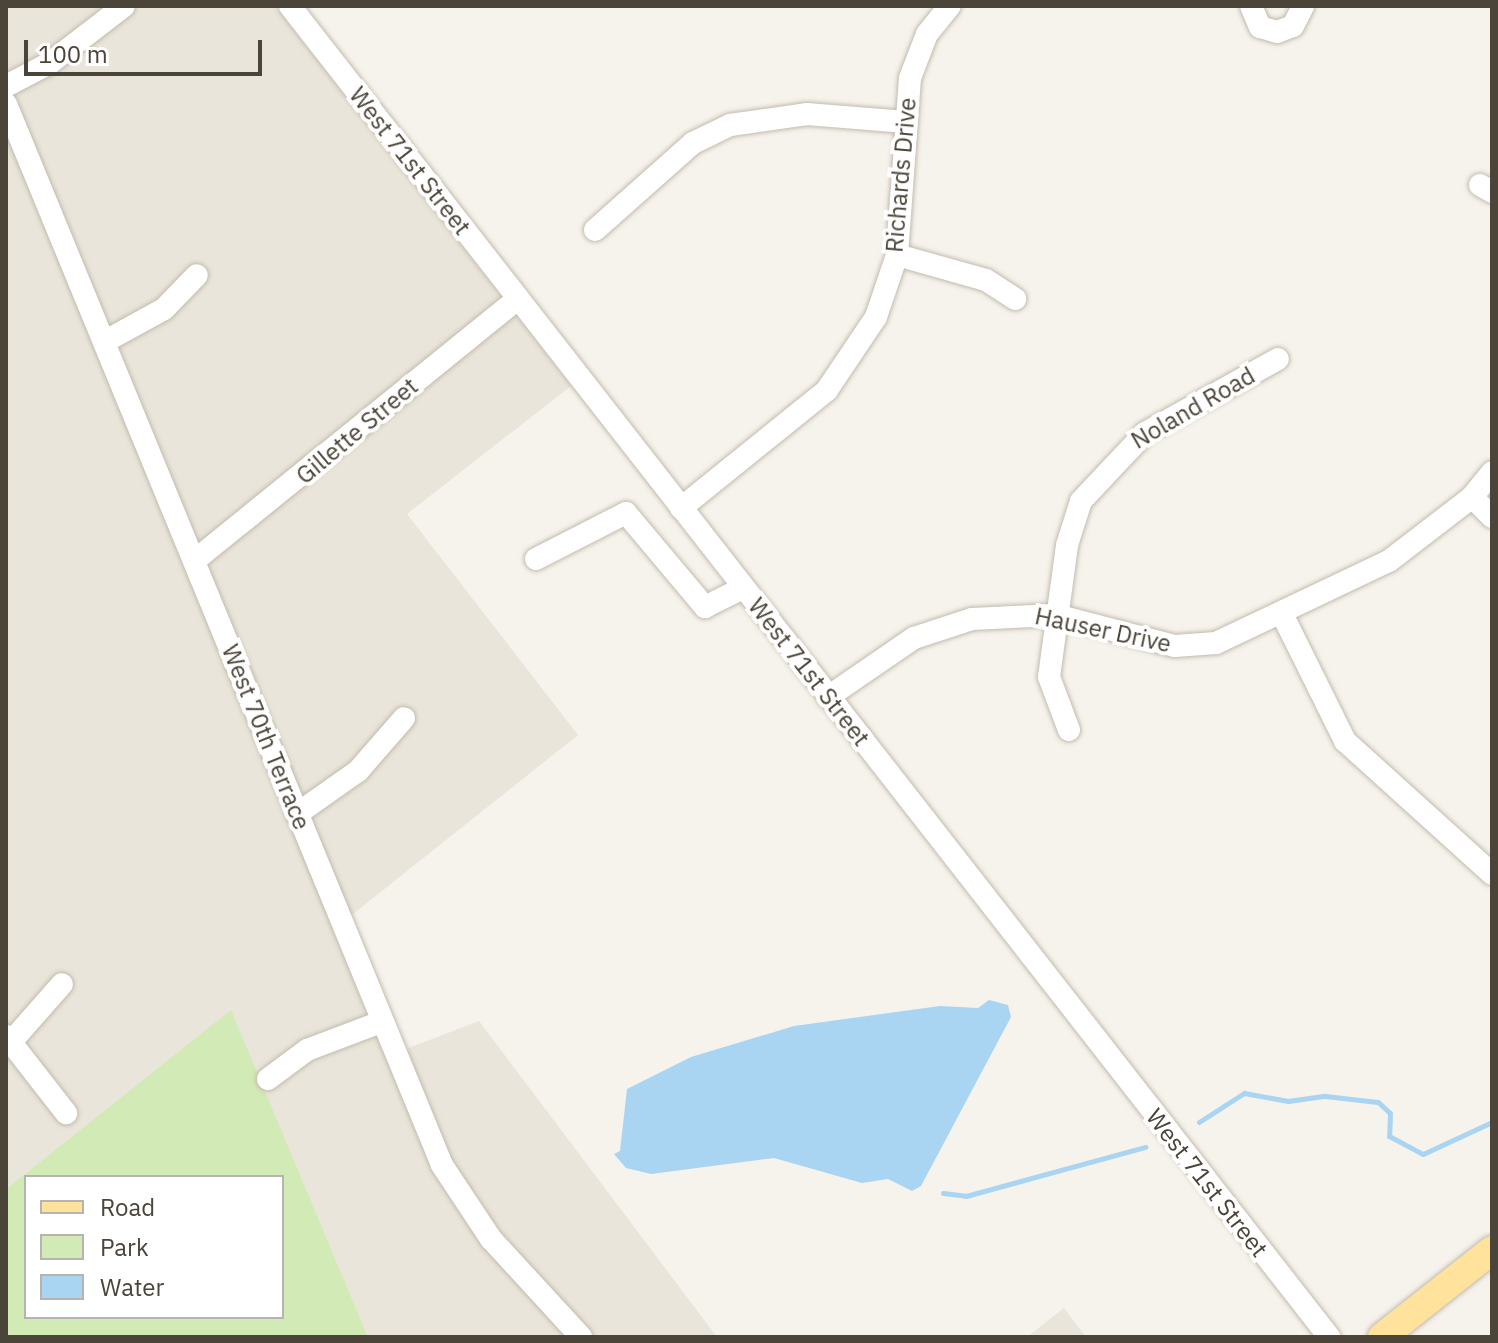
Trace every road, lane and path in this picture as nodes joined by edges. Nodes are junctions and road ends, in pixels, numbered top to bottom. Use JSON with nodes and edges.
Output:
{"nodes":[{"id":1,"x":124,"y":6,"type":"edge"},
{"id":2,"x":290,"y":6,"type":"edge"},
{"id":3,"x":950,"y":6,"type":"edge"},
{"id":4,"x":1251,"y":6,"type":"edge"},
{"id":5,"x":1303,"y":6,"type":"edge"},
{"id":6,"x":6,"y":86,"type":"edge"},
{"id":7,"x":6,"y":104,"type":"edge"},
{"id":8,"x":906,"y":122,"type":"junction"},
{"id":9,"x":595,"y":230,"type":"dead end"},
{"id":10,"x":897,"y":255,"type":"junction"},
{"id":11,"x":197,"y":275,"type":"dead end"},
{"id":12,"x":518,"y":299,"type":"junction"},
{"id":13,"x":1015,"y":299,"type":"dead end"},
{"id":14,"x":104,"y":342,"type":"junction"},
{"id":15,"x":1278,"y":359,"type":"dead end"},
{"id":16,"x":1492,"y":472,"type":"edge"},
{"id":17,"x":1472,"y":497,"type":"junction"},
{"id":18,"x":681,"y":508,"type":"junction"},
{"id":19,"x":1492,"y":517,"type":"edge"},
{"id":20,"x":536,"y":559,"type":"dead end"},
{"id":21,"x":194,"y":561,"type":"junction"},
{"id":22,"x":743,"y":588,"type":"junction"},
{"id":23,"x":1055,"y":615,"type":"junction"},
{"id":24,"x":1283,"y":616,"type":"junction"},
{"id":25,"x":828,"y":697,"type":"junction"},
{"id":26,"x":404,"y":718,"type":"dead end"},
{"id":27,"x":1069,"y":730,"type":"dead end"},
{"id":28,"x":297,"y":814,"type":"junction"},
{"id":29,"x":1492,"y":874,"type":"edge"},
{"id":30,"x":62,"y":984,"type":"dead end"},
{"id":31,"x":381,"y":1022,"type":"junction"},
{"id":32,"x":8,"y":1039,"type":"edge"},
{"id":33,"x":268,"y":1079,"type":"dead end"},
{"id":34,"x":66,"y":1113,"type":"dead end"},
{"id":35,"x":1492,"y":1250,"type":"edge"},
{"id":36,"x":581,"y":1337,"type":"edge"},
{"id":37,"x":1329,"y":1337,"type":"edge"},
{"id":38,"x":1382,"y":1337,"type":"edge"}],
"edges":[{"from":1,"to":6,"type":"street"},
{"from":2,"to":12,"type":"street","name":"West 71st Street"},
{"from":3,"to":8,"type":"street","name":"Richards Drive"},
{"from":4,"to":5,"type":"street"},
{"from":7,"to":14,"type":"street","name":"West 70th Terrace"},
{"from":8,"to":9,"type":"street"},
{"from":8,"to":10,"type":"street","name":"Richards Drive"},
{"from":10,"to":13,"type":"street"},
{"from":10,"to":18,"type":"street","name":"Richards Drive"},
{"from":11,"to":14,"type":"street"},
{"from":12,"to":18,"type":"street","name":"West 71st Street"},
{"from":12,"to":21,"type":"street","name":"Gillette Street"},
{"from":14,"to":21,"type":"street","name":"West 70th Terrace"},
{"from":15,"to":23,"type":"street","name":"Noland Road"},
{"from":16,"to":17,"type":"street","name":"Hauser Drive"},
{"from":17,"to":19,"type":"street"},
{"from":17,"to":24,"type":"street","name":"Hauser Drive"},
{"from":18,"to":22,"type":"street","name":"West 71st Street"},
{"from":20,"to":22,"type":"street"},
{"from":21,"to":28,"type":"street","name":"West 70th Terrace"},
{"from":22,"to":25,"type":"street","name":"West 71st Street"},
{"from":23,"to":24,"type":"street","name":"Hauser Drive"},
{"from":23,"to":25,"type":"street","name":"Hauser Drive"},
{"from":23,"to":27,"type":"street","name":"Noland Road"},
{"from":24,"to":29,"type":"street"},
{"from":25,"to":37,"type":"street","name":"West 71st Street"},
{"from":26,"to":28,"type":"street"},
{"from":28,"to":31,"type":"street","name":"West 70th Terrace"},
{"from":30,"to":32,"type":"street"},
{"from":31,"to":33,"type":"street"},
{"from":31,"to":36,"type":"street","name":"West 70th Terrace"},
{"from":32,"to":34,"type":"street"},
{"from":35,"to":38,"type":"main road"}]}
